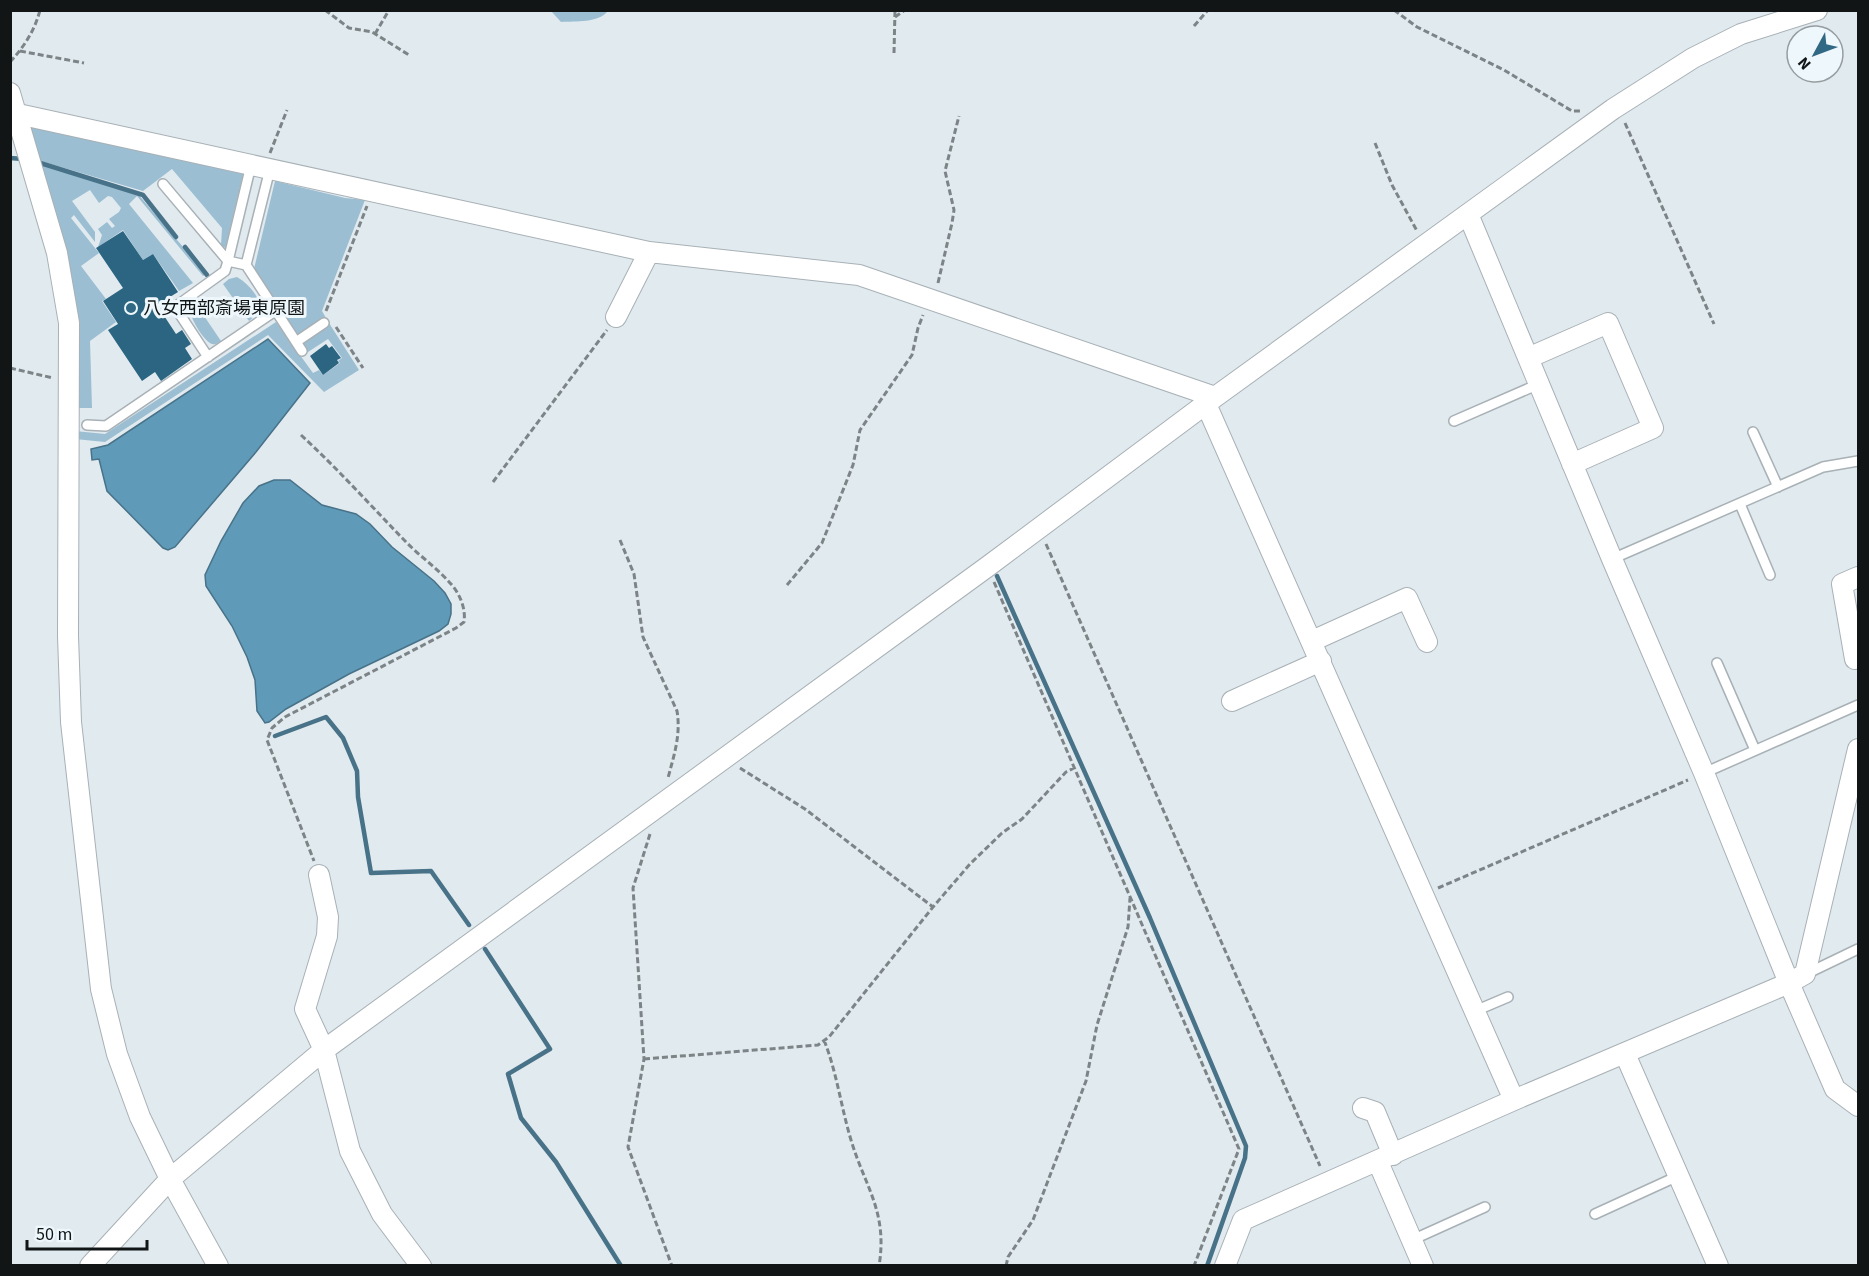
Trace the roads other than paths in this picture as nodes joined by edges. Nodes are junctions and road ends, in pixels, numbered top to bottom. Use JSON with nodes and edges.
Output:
{"nodes":[{"id":1,"x":1818,"y":10,"type":"edge"},
{"id":2,"x":10,"y":93,"type":"edge"},
{"id":3,"x":18,"y":114,"type":"junction"},
{"id":4,"x":262,"y":167,"type":"junction"},
{"id":5,"x":163,"y":184,"type":"dead end"},
{"id":6,"x":1468,"y":214,"type":"junction"},
{"id":7,"x":649,"y":252,"type":"junction"},
{"id":8,"x":228,"y":261,"type":"junction"},
{"id":9,"x":246,"y":265,"type":"junction"},
{"id":10,"x":275,"y":311,"type":"junction"},
{"id":11,"x":616,"y":317,"type":"road end"},
{"id":12,"x":324,"y":323,"type":"dead end"},
{"id":13,"x":296,"y":342,"type":"junction"},
{"id":14,"x":302,"y":351,"type":"dead end"},
{"id":15,"x":208,"y":357,"type":"junction"},
{"id":16,"x":1528,"y":358,"type":"junction"},
{"id":17,"x":1539,"y":384,"type":"junction"},
{"id":18,"x":1210,"y":400,"type":"junction"},
{"id":19,"x":1454,"y":421,"type":"dead end"},
{"id":20,"x":87,"y":425,"type":"dead end"},
{"id":21,"x":1753,"y":432,"type":"dead end"},
{"id":22,"x":1858,"y":461,"type":"edge"},
{"id":23,"x":1572,"y":464,"type":"junction"},
{"id":24,"x":1778,"y":488,"type":"junction"},
{"id":25,"x":1740,"y":504,"type":"junction"},
{"id":26,"x":1612,"y":559,"type":"junction"},
{"id":27,"x":1770,"y":575,"type":"dead end"},
{"id":28,"x":1858,"y":577,"type":"edge"},
{"id":29,"x":1312,"y":641,"type":"junction"},
{"id":30,"x":1427,"y":642,"type":"dead end"},
{"id":31,"x":1855,"y":659,"type":"dead end"},
{"id":32,"x":1321,"y":661,"type":"junction"},
{"id":33,"x":1717,"y":663,"type":"dead end"},
{"id":34,"x":1232,"y":700,"type":"dead end"},
{"id":35,"x":1858,"y":705,"type":"edge"},
{"id":36,"x":1858,"y":749,"type":"edge"},
{"id":37,"x":1755,"y":750,"type":"junction"},
{"id":38,"x":1704,"y":773,"type":"junction"},
{"id":39,"x":319,"y":875,"type":"road end"},
{"id":40,"x":1858,"y":950,"type":"edge"},
{"id":41,"x":1797,"y":979,"type":"junction"},
{"id":42,"x":1508,"y":997,"type":"dead end"},
{"id":43,"x":1474,"y":1011,"type":"junction"},
{"id":44,"x":324,"y":1050,"type":"junction"},
{"id":45,"x":1624,"y":1054,"type":"junction"},
{"id":46,"x":1514,"y":1100,"type":"junction"},
{"id":47,"x":1858,"y":1106,"type":"edge"},
{"id":48,"x":1363,"y":1108,"type":"dead end"},
{"id":49,"x":1386,"y":1158,"type":"junction"},
{"id":50,"x":1678,"y":1176,"type":"junction"},
{"id":51,"x":170,"y":1179,"type":"junction"},
{"id":52,"x":1485,"y":1207,"type":"dead end"},
{"id":53,"x":1595,"y":1214,"type":"dead end"},
{"id":54,"x":1412,"y":1240,"type":"junction"},
{"id":55,"x":90,"y":1266,"type":"edge"},
{"id":56,"x":218,"y":1266,"type":"edge"},
{"id":57,"x":421,"y":1266,"type":"edge"},
{"id":58,"x":1225,"y":1266,"type":"edge"},
{"id":59,"x":1423,"y":1266,"type":"edge"},
{"id":60,"x":1718,"y":1266,"type":"edge"}],
"edges":[{"from":1,"to":6,"type":"street"},
{"from":2,"to":3,"type":"street"},
{"from":3,"to":4,"type":"street"},
{"from":3,"to":51,"type":"street"},
{"from":4,"to":7,"type":"street"},
{"from":4,"to":8,"type":"lane"},
{"from":4,"to":9,"type":"lane"},
{"from":5,"to":8,"type":"lane"},
{"from":6,"to":16,"type":"street"},
{"from":6,"to":18,"type":"street"},
{"from":7,"to":11,"type":"street"},
{"from":7,"to":18,"type":"street"},
{"from":8,"to":9,"type":"lane"},
{"from":8,"to":15,"type":"lane"},
{"from":9,"to":10,"type":"lane"},
{"from":10,"to":13,"type":"lane"},
{"from":10,"to":15,"type":"lane"},
{"from":12,"to":13,"type":"lane"},
{"from":13,"to":14,"type":"lane"},
{"from":15,"to":20,"type":"lane"},
{"from":16,"to":17,"type":"street"},
{"from":16,"to":23,"type":"street"},
{"from":17,"to":19,"type":"lane"},
{"from":17,"to":23,"type":"street"},
{"from":18,"to":29,"type":"street"},
{"from":18,"to":44,"type":"street"},
{"from":21,"to":24,"type":"lane"},
{"from":22,"to":24,"type":"lane"},
{"from":23,"to":26,"type":"street"},
{"from":24,"to":25,"type":"lane"},
{"from":25,"to":26,"type":"lane"},
{"from":25,"to":27,"type":"lane"},
{"from":26,"to":38,"type":"street"},
{"from":28,"to":31,"type":"street"},
{"from":29,"to":30,"type":"street"},
{"from":29,"to":32,"type":"street"},
{"from":32,"to":34,"type":"street"},
{"from":32,"to":43,"type":"street"},
{"from":33,"to":37,"type":"lane"},
{"from":35,"to":37,"type":"lane"},
{"from":36,"to":41,"type":"street"},
{"from":37,"to":38,"type":"lane"},
{"from":38,"to":41,"type":"street"},
{"from":39,"to":44,"type":"street"},
{"from":40,"to":41,"type":"lane"},
{"from":41,"to":45,"type":"street"},
{"from":41,"to":47,"type":"street"},
{"from":42,"to":43,"type":"lane"},
{"from":43,"to":46,"type":"street"},
{"from":44,"to":51,"type":"street"},
{"from":44,"to":57,"type":"street"},
{"from":45,"to":46,"type":"street"},
{"from":45,"to":50,"type":"street"},
{"from":46,"to":49,"type":"street"},
{"from":48,"to":49,"type":"street"},
{"from":49,"to":54,"type":"street"},
{"from":49,"to":58,"type":"street"},
{"from":50,"to":53,"type":"lane"},
{"from":50,"to":60,"type":"street"},
{"from":51,"to":55,"type":"street"},
{"from":51,"to":56,"type":"street"},
{"from":52,"to":54,"type":"lane"},
{"from":54,"to":59,"type":"street"}]}
